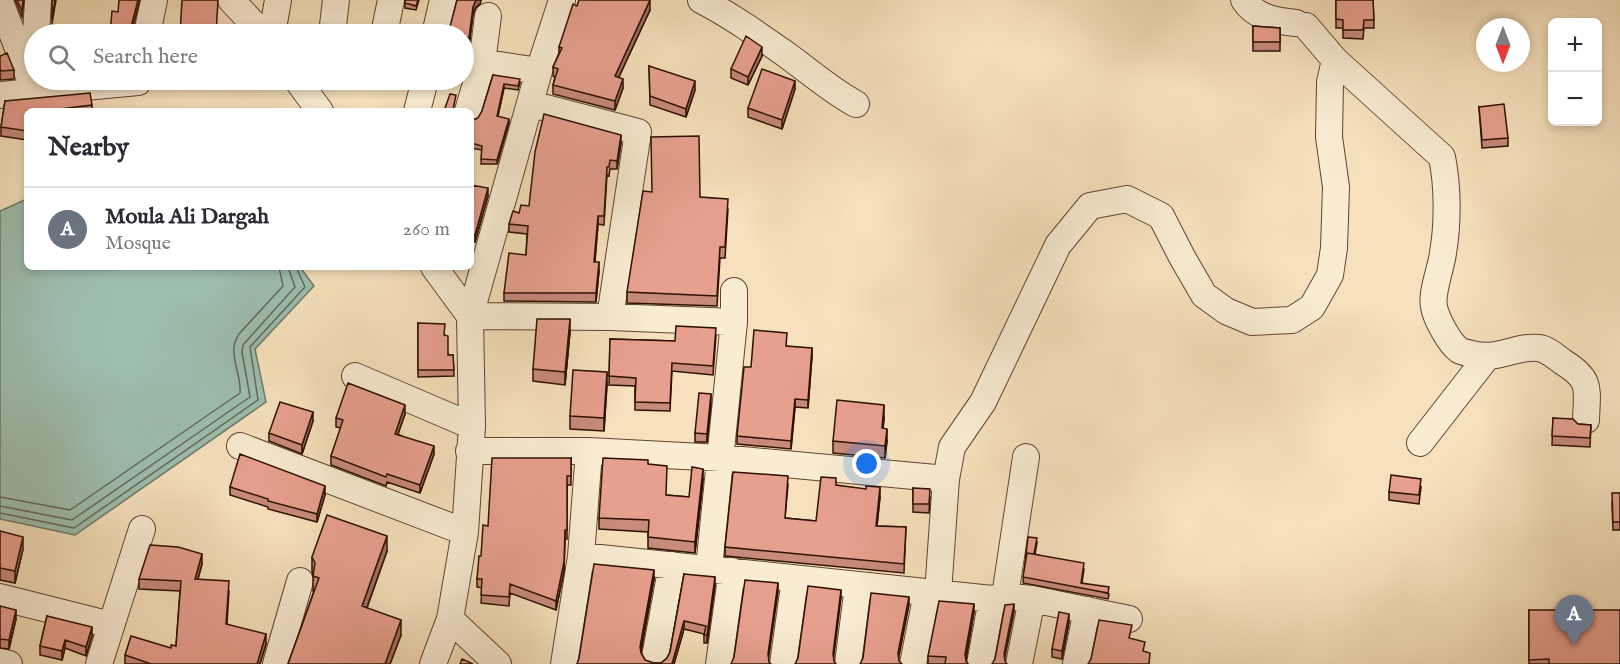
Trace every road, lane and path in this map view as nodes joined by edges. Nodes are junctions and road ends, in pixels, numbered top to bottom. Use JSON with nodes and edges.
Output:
{"nodes":[{"id":1,"x":38,"y":0,"type":"edge"},
{"id":2,"x":154,"y":0,"type":"edge"},
{"id":3,"x":231,"y":0,"type":"edge"},
{"id":4,"x":278,"y":0,"type":"edge"},
{"id":5,"x":336,"y":0,"type":"edge"},
{"id":6,"x":391,"y":0,"type":"edge"},
{"id":7,"x":443,"y":0,"type":"edge"},
{"id":8,"x":562,"y":0,"type":"edge"},
{"id":9,"x":701,"y":0,"type":"edge"},
{"id":10,"x":1244,"y":0,"type":"edge"},
{"id":11,"x":0,"y":2,"type":"edge"},
{"id":12,"x":488,"y":16,"type":"dead end"},
{"id":13,"x":37,"y":24,"type":"edge"},
{"id":14,"x":149,"y":24,"type":"edge"},
{"id":15,"x":254,"y":24,"type":"edge"},
{"id":16,"x":274,"y":24,"type":"edge"},
{"id":17,"x":333,"y":24,"type":"edge"},
{"id":18,"x":386,"y":24,"type":"edge"},
{"id":19,"x":437,"y":24,"type":"edge"},
{"id":20,"x":474,"y":59,"type":"edge"},
{"id":21,"x":1335,"y":60,"type":"junction"},
{"id":22,"x":474,"y":62,"type":"edge"},
{"id":23,"x":24,"y":63,"type":"edge"},
{"id":24,"x":539,"y":71,"type":"junction"},
{"id":25,"x":24,"y":88,"type":"edge"},
{"id":26,"x":304,"y":90,"type":"edge"},
{"id":27,"x":422,"y":90,"type":"edge"},
{"id":28,"x":470,"y":90,"type":"edge"},
{"id":29,"x":0,"y":95,"type":"edge"},
{"id":30,"x":531,"y":104,"type":"junction"},
{"id":31,"x":856,"y":104,"type":"dead end"},
{"id":32,"x":318,"y":108,"type":"edge"},
{"id":33,"x":418,"y":108,"type":"edge"},
{"id":34,"x":468,"y":108,"type":"edge"},
{"id":35,"x":436,"y":270,"type":"edge"},
{"id":36,"x":734,"y":291,"type":"dead end"},
{"id":37,"x":470,"y":316,"type":"junction"},
{"id":38,"x":610,"y":317,"type":"junction"},
{"id":39,"x":734,"y":322,"type":"junction"},
{"id":40,"x":1487,"y":357,"type":"junction"},
{"id":41,"x":355,"y":376,"type":"dead end"},
{"id":42,"x":1586,"y":420,"type":"dead end"},
{"id":43,"x":470,"y":438,"type":"junction"},
{"id":44,"x":1420,"y":443,"type":"dead end"},
{"id":45,"x":240,"y":446,"type":"dead end"},
{"id":46,"x":589,"y":451,"type":"junction"},
{"id":47,"x":1026,"y":457,"type":"dead end"},
{"id":48,"x":721,"y":458,"type":"junction"},
{"id":49,"x":946,"y":478,"type":"junction"},
{"id":50,"x":142,"y":529,"type":"dead end"},
{"id":51,"x":465,"y":532,"type":"junction"},
{"id":52,"x":581,"y":556,"type":"junction"},
{"id":53,"x":672,"y":565,"type":"junction"},
{"id":54,"x":720,"y":569,"type":"junction"},
{"id":55,"x":795,"y":579,"type":"junction"},
{"id":56,"x":300,"y":581,"type":"dead end"},
{"id":57,"x":858,"y":586,"type":"junction"},
{"id":58,"x":933,"y":593,"type":"junction"},
{"id":59,"x":0,"y":597,"type":"edge"},
{"id":60,"x":999,"y":597,"type":"junction"},
{"id":61,"x":1032,"y":599,"type":"junction"},
{"id":62,"x":1088,"y":610,"type":"junction"},
{"id":63,"x":450,"y":619,"type":"junction"},
{"id":64,"x":1129,"y":619,"type":"dead end"},
{"id":65,"x":111,"y":625,"type":"junction"},
{"id":66,"x":655,"y":657,"type":"dead end"},
{"id":67,"x":0,"y":662,"type":"edge"},
{"id":68,"x":9,"y":664,"type":"edge"},
{"id":69,"x":99,"y":664,"type":"edge"},
{"id":70,"x":276,"y":664,"type":"edge"},
{"id":71,"x":434,"y":664,"type":"edge"},
{"id":72,"x":498,"y":664,"type":"edge"},
{"id":73,"x":564,"y":664,"type":"edge"},
{"id":74,"x":718,"y":664,"type":"edge"},
{"id":75,"x":783,"y":664,"type":"edge"},
{"id":76,"x":848,"y":664,"type":"edge"},
{"id":77,"x":913,"y":664,"type":"edge"},
{"id":78,"x":980,"y":664,"type":"edge"},
{"id":79,"x":1019,"y":664,"type":"edge"},
{"id":80,"x":1077,"y":664,"type":"edge"}],
"edges":[{"from":1,"to":13,"type":"street"},
{"from":2,"to":14,"type":"street"},
{"from":3,"to":15,"type":"street"},
{"from":4,"to":16,"type":"street"},
{"from":5,"to":17,"type":"street"},
{"from":6,"to":18,"type":"street"},
{"from":7,"to":19,"type":"street"},
{"from":8,"to":24,"type":"street"},
{"from":9,"to":31,"type":"street"},
{"from":10,"to":21,"type":"street"},
{"from":11,"to":23,"type":"street"},
{"from":12,"to":20,"type":"street"},
{"from":21,"to":40,"type":"street"},
{"from":21,"to":49,"type":"street"},
{"from":22,"to":24,"type":"street"},
{"from":24,"to":30,"type":"street"},
{"from":25,"to":29,"type":"street"},
{"from":26,"to":32,"type":"street"},
{"from":27,"to":33,"type":"street"},
{"from":28,"to":34,"type":"street"},
{"from":30,"to":37,"type":"street"},
{"from":30,"to":38,"type":"street"},
{"from":35,"to":37,"type":"street"},
{"from":36,"to":39,"type":"street"},
{"from":37,"to":38,"type":"street"},
{"from":37,"to":43,"type":"street"},
{"from":38,"to":39,"type":"street"},
{"from":39,"to":48,"type":"street"},
{"from":40,"to":42,"type":"street"},
{"from":40,"to":44,"type":"street"},
{"from":41,"to":43,"type":"street"},
{"from":43,"to":46,"type":"street"},
{"from":43,"to":51,"type":"street"},
{"from":45,"to":51,"type":"street"},
{"from":46,"to":48,"type":"street"},
{"from":46,"to":52,"type":"street"},
{"from":47,"to":60,"type":"street"},
{"from":48,"to":49,"type":"street"},
{"from":48,"to":54,"type":"street"},
{"from":49,"to":58,"type":"street"},
{"from":50,"to":65,"type":"street"},
{"from":51,"to":63,"type":"street"},
{"from":52,"to":53,"type":"street"},
{"from":52,"to":73,"type":"street"},
{"from":53,"to":54,"type":"street"},
{"from":53,"to":66,"type":"street"},
{"from":54,"to":55,"type":"street"},
{"from":54,"to":74,"type":"street"},
{"from":55,"to":57,"type":"street"},
{"from":55,"to":75,"type":"street"},
{"from":56,"to":70,"type":"street"},
{"from":57,"to":58,"type":"street"},
{"from":57,"to":76,"type":"street"},
{"from":58,"to":60,"type":"street"},
{"from":58,"to":77,"type":"street"},
{"from":59,"to":65,"type":"street"},
{"from":60,"to":61,"type":"street"},
{"from":60,"to":78,"type":"street"},
{"from":61,"to":62,"type":"street"},
{"from":61,"to":79,"type":"street"},
{"from":62,"to":64,"type":"street"},
{"from":62,"to":80,"type":"street"},
{"from":63,"to":71,"type":"street"},
{"from":63,"to":72,"type":"street"},
{"from":65,"to":69,"type":"street"},
{"from":67,"to":68,"type":"street"}]}
